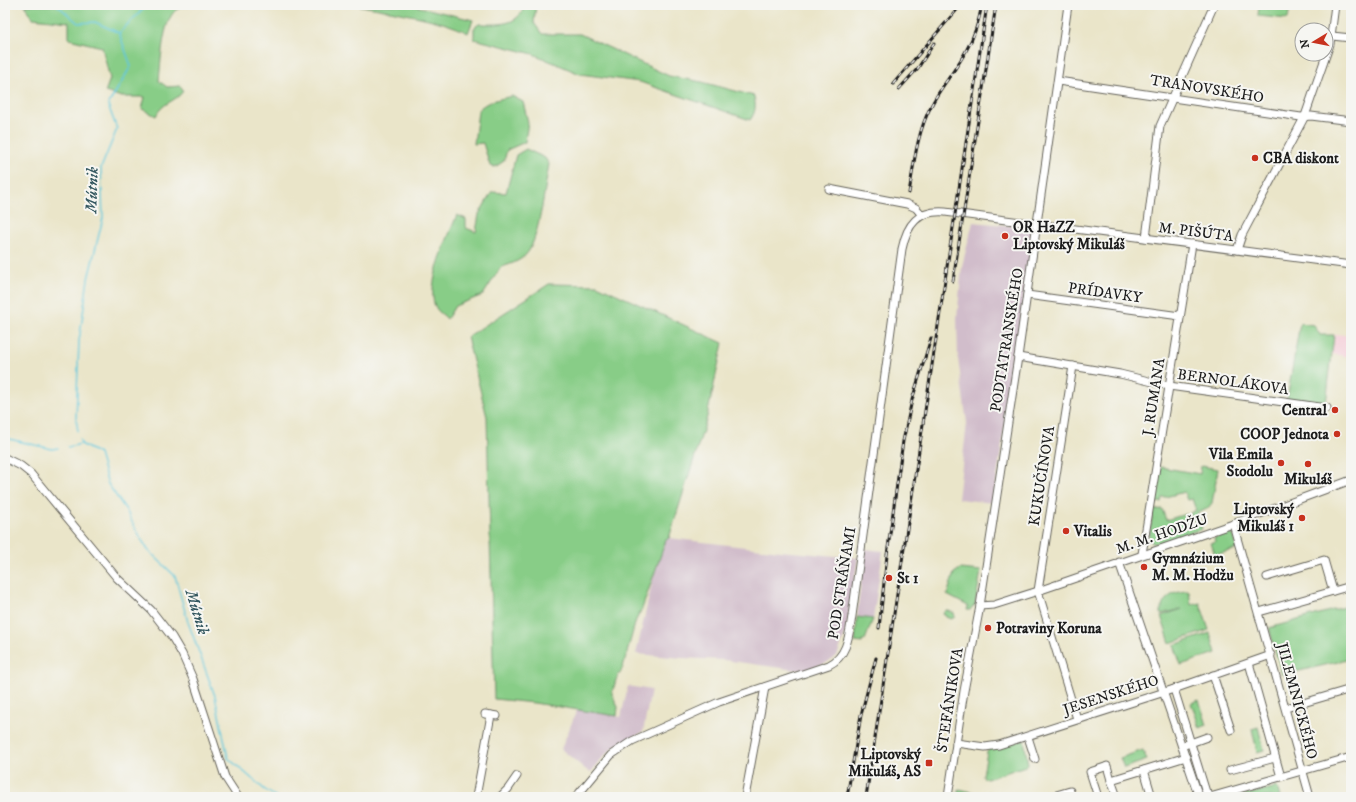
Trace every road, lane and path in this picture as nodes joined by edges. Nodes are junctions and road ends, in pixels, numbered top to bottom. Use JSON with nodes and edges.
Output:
{"nodes":[{"id":1,"x":1068,"y":5,"type":"edge"},
{"id":2,"x":1214,"y":5,"type":"edge"},
{"id":3,"x":1335,"y":5,"type":"edge"},
{"id":4,"x":1333,"y":22,"type":"edge"},
{"id":5,"x":1334,"y":36,"type":"edge"},
{"id":6,"x":1351,"y":38,"type":"edge"},
{"id":7,"x":1324,"y":62,"type":"edge"},
{"id":8,"x":1058,"y":81,"type":"junction"},
{"id":9,"x":1172,"y":97,"type":"junction"},
{"id":10,"x":1306,"y":116,"type":"junction"},
{"id":11,"x":1351,"y":122,"type":"edge"},
{"id":12,"x":829,"y":189,"type":"dead end"},
{"id":13,"x":922,"y":215,"type":"junction"},
{"id":14,"x":1038,"y":224,"type":"junction"},
{"id":15,"x":1146,"y":238,"type":"junction"},
{"id":16,"x":1192,"y":244,"type":"junction"},
{"id":17,"x":1237,"y":250,"type":"junction"},
{"id":18,"x":1351,"y":265,"type":"edge"},
{"id":19,"x":1027,"y":295,"type":"junction"},
{"id":20,"x":1180,"y":316,"type":"junction"},
{"id":21,"x":1018,"y":357,"type":"junction"},
{"id":22,"x":1073,"y":366,"type":"junction"},
{"id":23,"x":1169,"y":386,"type":"junction"},
{"id":24,"x":1327,"y":408,"type":"dead end"},
{"id":25,"x":5,"y":458,"type":"edge"},
{"id":26,"x":1351,"y":480,"type":"edge"},
{"id":27,"x":1233,"y":524,"type":"junction"},
{"id":28,"x":1142,"y":554,"type":"junction"},
{"id":29,"x":1119,"y":562,"type":"junction"},
{"id":30,"x":1267,"y":577,"type":"dead end"},
{"id":31,"x":1351,"y":586,"type":"edge"},
{"id":32,"x":1038,"y":591,"type":"junction"},
{"id":33,"x":1332,"y":591,"type":"junction"},
{"id":34,"x":980,"y":606,"type":"junction"},
{"id":35,"x":1259,"y":612,"type":"junction"},
{"id":36,"x":1271,"y":655,"type":"junction"},
{"id":37,"x":1249,"y":663,"type":"junction"},
{"id":38,"x":1213,"y":675,"type":"junction"},
{"id":39,"x":765,"y":687,"type":"junction"},
{"id":40,"x":1174,"y":689,"type":"junction"},
{"id":41,"x":1351,"y":689,"type":"edge"},
{"id":42,"x":1163,"y":692,"type":"junction"},
{"id":43,"x":1286,"y":708,"type":"junction"},
{"id":44,"x":491,"y":715,"type":"dead end"},
{"id":45,"x":1077,"y":719,"type":"junction"},
{"id":46,"x":1231,"y":730,"type":"dead end"},
{"id":47,"x":1028,"y":737,"type":"junction"},
{"id":48,"x":1207,"y":737,"type":"dead end"},
{"id":49,"x":1192,"y":742,"type":"junction"},
{"id":50,"x":956,"y":743,"type":"junction"},
{"id":51,"x":1182,"y":746,"type":"junction"},
{"id":52,"x":1186,"y":757,"type":"junction"},
{"id":53,"x":1351,"y":757,"type":"edge"},
{"id":54,"x":1275,"y":758,"type":"junction"},
{"id":55,"x":1035,"y":759,"type":"dead end"},
{"id":56,"x":1144,"y":770,"type":"junction"},
{"id":57,"x":1230,"y":770,"type":"dead end"},
{"id":58,"x":1303,"y":770,"type":"junction"},
{"id":59,"x":517,"y":776,"type":"dead end"},
{"id":60,"x":1281,"y":777,"type":"junction"},
{"id":61,"x":1111,"y":780,"type":"junction"},
{"id":62,"x":235,"y":794,"type":"edge"},
{"id":63,"x":1054,"y":796,"type":"dead end"},
{"id":64,"x":476,"y":797,"type":"edge"},
{"id":65,"x":500,"y":797,"type":"edge"},
{"id":66,"x":576,"y":797,"type":"edge"},
{"id":67,"x":745,"y":797,"type":"edge"},
{"id":68,"x":948,"y":797,"type":"edge"},
{"id":69,"x":1072,"y":797,"type":"edge"},
{"id":70,"x":1098,"y":797,"type":"edge"},
{"id":71,"x":1117,"y":797,"type":"edge"},
{"id":72,"x":1152,"y":797,"type":"edge"},
{"id":73,"x":1201,"y":797,"type":"edge"},
{"id":74,"x":1210,"y":797,"type":"edge"},
{"id":75,"x":1310,"y":797,"type":"edge"}],
"edges":[{"from":1,"to":8,"type":"street","name":"PODTATRANSKÉHO"},
{"from":2,"to":9,"type":"street"},
{"from":3,"to":4,"type":"street"},
{"from":5,"to":6,"type":"street"},
{"from":7,"to":10,"type":"street"},
{"from":8,"to":9,"type":"street","name":"TRANOVSKÉHO"},
{"from":8,"to":14,"type":"street","name":"PODTATRANSKÉHO"},
{"from":9,"to":10,"type":"street","name":"TRANOVSKÉHO"},
{"from":9,"to":15,"type":"street"},
{"from":10,"to":11,"type":"street","name":"TRANOVSKÉHO"},
{"from":10,"to":17,"type":"street"},
{"from":12,"to":13,"type":"street"},
{"from":13,"to":14,"type":"street"},
{"from":13,"to":39,"type":"street","name":"POD STRÁŇAMI"},
{"from":14,"to":15,"type":"street","name":"M. PIŠÚTA"},
{"from":14,"to":19,"type":"street","name":"PODTATRANSKÉHO"},
{"from":15,"to":16,"type":"street","name":"M. PIŠÚTA"},
{"from":16,"to":17,"type":"street","name":"M. PIŠÚTA"},
{"from":16,"to":20,"type":"street","name":"J. RUMANA"},
{"from":17,"to":18,"type":"street","name":"M. PIŠÚTA"},
{"from":19,"to":20,"type":"street","name":"PRÍDAVKY"},
{"from":19,"to":21,"type":"street","name":"PODTATRANSKÉHO"},
{"from":20,"to":23,"type":"street","name":"J. RUMANA"},
{"from":21,"to":22,"type":"street","name":"BERNOLÁKOVA"},
{"from":21,"to":34,"type":"street","name":"PODTATRANSKÉHO"},
{"from":22,"to":23,"type":"street","name":"BERNOLÁKOVA"},
{"from":22,"to":32,"type":"street","name":"KUKUČÍNOVA"},
{"from":23,"to":24,"type":"street","name":"BERNOLÁKOVA"},
{"from":23,"to":28,"type":"street","name":"J. RUMANA"},
{"from":25,"to":62,"type":"street"},
{"from":26,"to":27,"type":"street","name":"M. M. HODŽU"},
{"from":27,"to":28,"type":"street","name":"M. M. HODŽU"},
{"from":27,"to":35,"type":"street","name":"JILEMNICKÉHO"},
{"from":28,"to":29,"type":"street","name":"M. M. HODŽU"},
{"from":29,"to":32,"type":"street","name":"M. M. HODŽU"},
{"from":29,"to":42,"type":"street"},
{"from":30,"to":33,"type":"street"},
{"from":31,"to":33,"type":"street"},
{"from":32,"to":34,"type":"street","name":"M. M. HODŽU"},
{"from":32,"to":45,"type":"street"},
{"from":33,"to":35,"type":"street"},
{"from":34,"to":50,"type":"street","name":"ŠTEFÁNIKOVA"},
{"from":35,"to":36,"type":"street","name":"JILEMNICKÉHO"},
{"from":36,"to":37,"type":"street","name":"JESENSKÉHO"},
{"from":36,"to":43,"type":"street","name":"JILEMNICKÉHO"},
{"from":37,"to":38,"type":"street","name":"JESENSKÉHO"},
{"from":37,"to":54,"type":"street"},
{"from":38,"to":40,"type":"street","name":"JESENSKÉHO"},
{"from":38,"to":46,"type":"street"},
{"from":39,"to":66,"type":"street","name":"POD STRÁŇAMI"},
{"from":39,"to":67,"type":"street"},
{"from":40,"to":42,"type":"street","name":"JESENSKÉHO"},
{"from":40,"to":49,"type":"street"},
{"from":41,"to":43,"type":"street"},
{"from":42,"to":45,"type":"street","name":"JESENSKÉHO"},
{"from":42,"to":51,"type":"street"},
{"from":43,"to":58,"type":"street","name":"JILEMNICKÉHO"},
{"from":44,"to":64,"type":"street"},
{"from":45,"to":47,"type":"street","name":"JESENSKÉHO"},
{"from":47,"to":50,"type":"street","name":"JESENSKÉHO"},
{"from":47,"to":55,"type":"street"},
{"from":48,"to":49,"type":"street"},
{"from":49,"to":51,"type":"street"},
{"from":49,"to":74,"type":"street"},
{"from":50,"to":68,"type":"street","name":"ŠTEFÁNIKOVA"},
{"from":51,"to":52,"type":"street"},
{"from":52,"to":56,"type":"street"},
{"from":52,"to":73,"type":"street"},
{"from":53,"to":58,"type":"street"},
{"from":54,"to":57,"type":"street"},
{"from":54,"to":60,"type":"street"},
{"from":56,"to":61,"type":"street"},
{"from":56,"to":72,"type":"street"},
{"from":58,"to":60,"type":"street"},
{"from":58,"to":75,"type":"street","name":"JILEMNICKÉHO"},
{"from":59,"to":65,"type":"street"},
{"from":60,"to":74,"type":"street"},
{"from":61,"to":70,"type":"street"},
{"from":61,"to":71,"type":"street"},
{"from":63,"to":69,"type":"street"}]}
